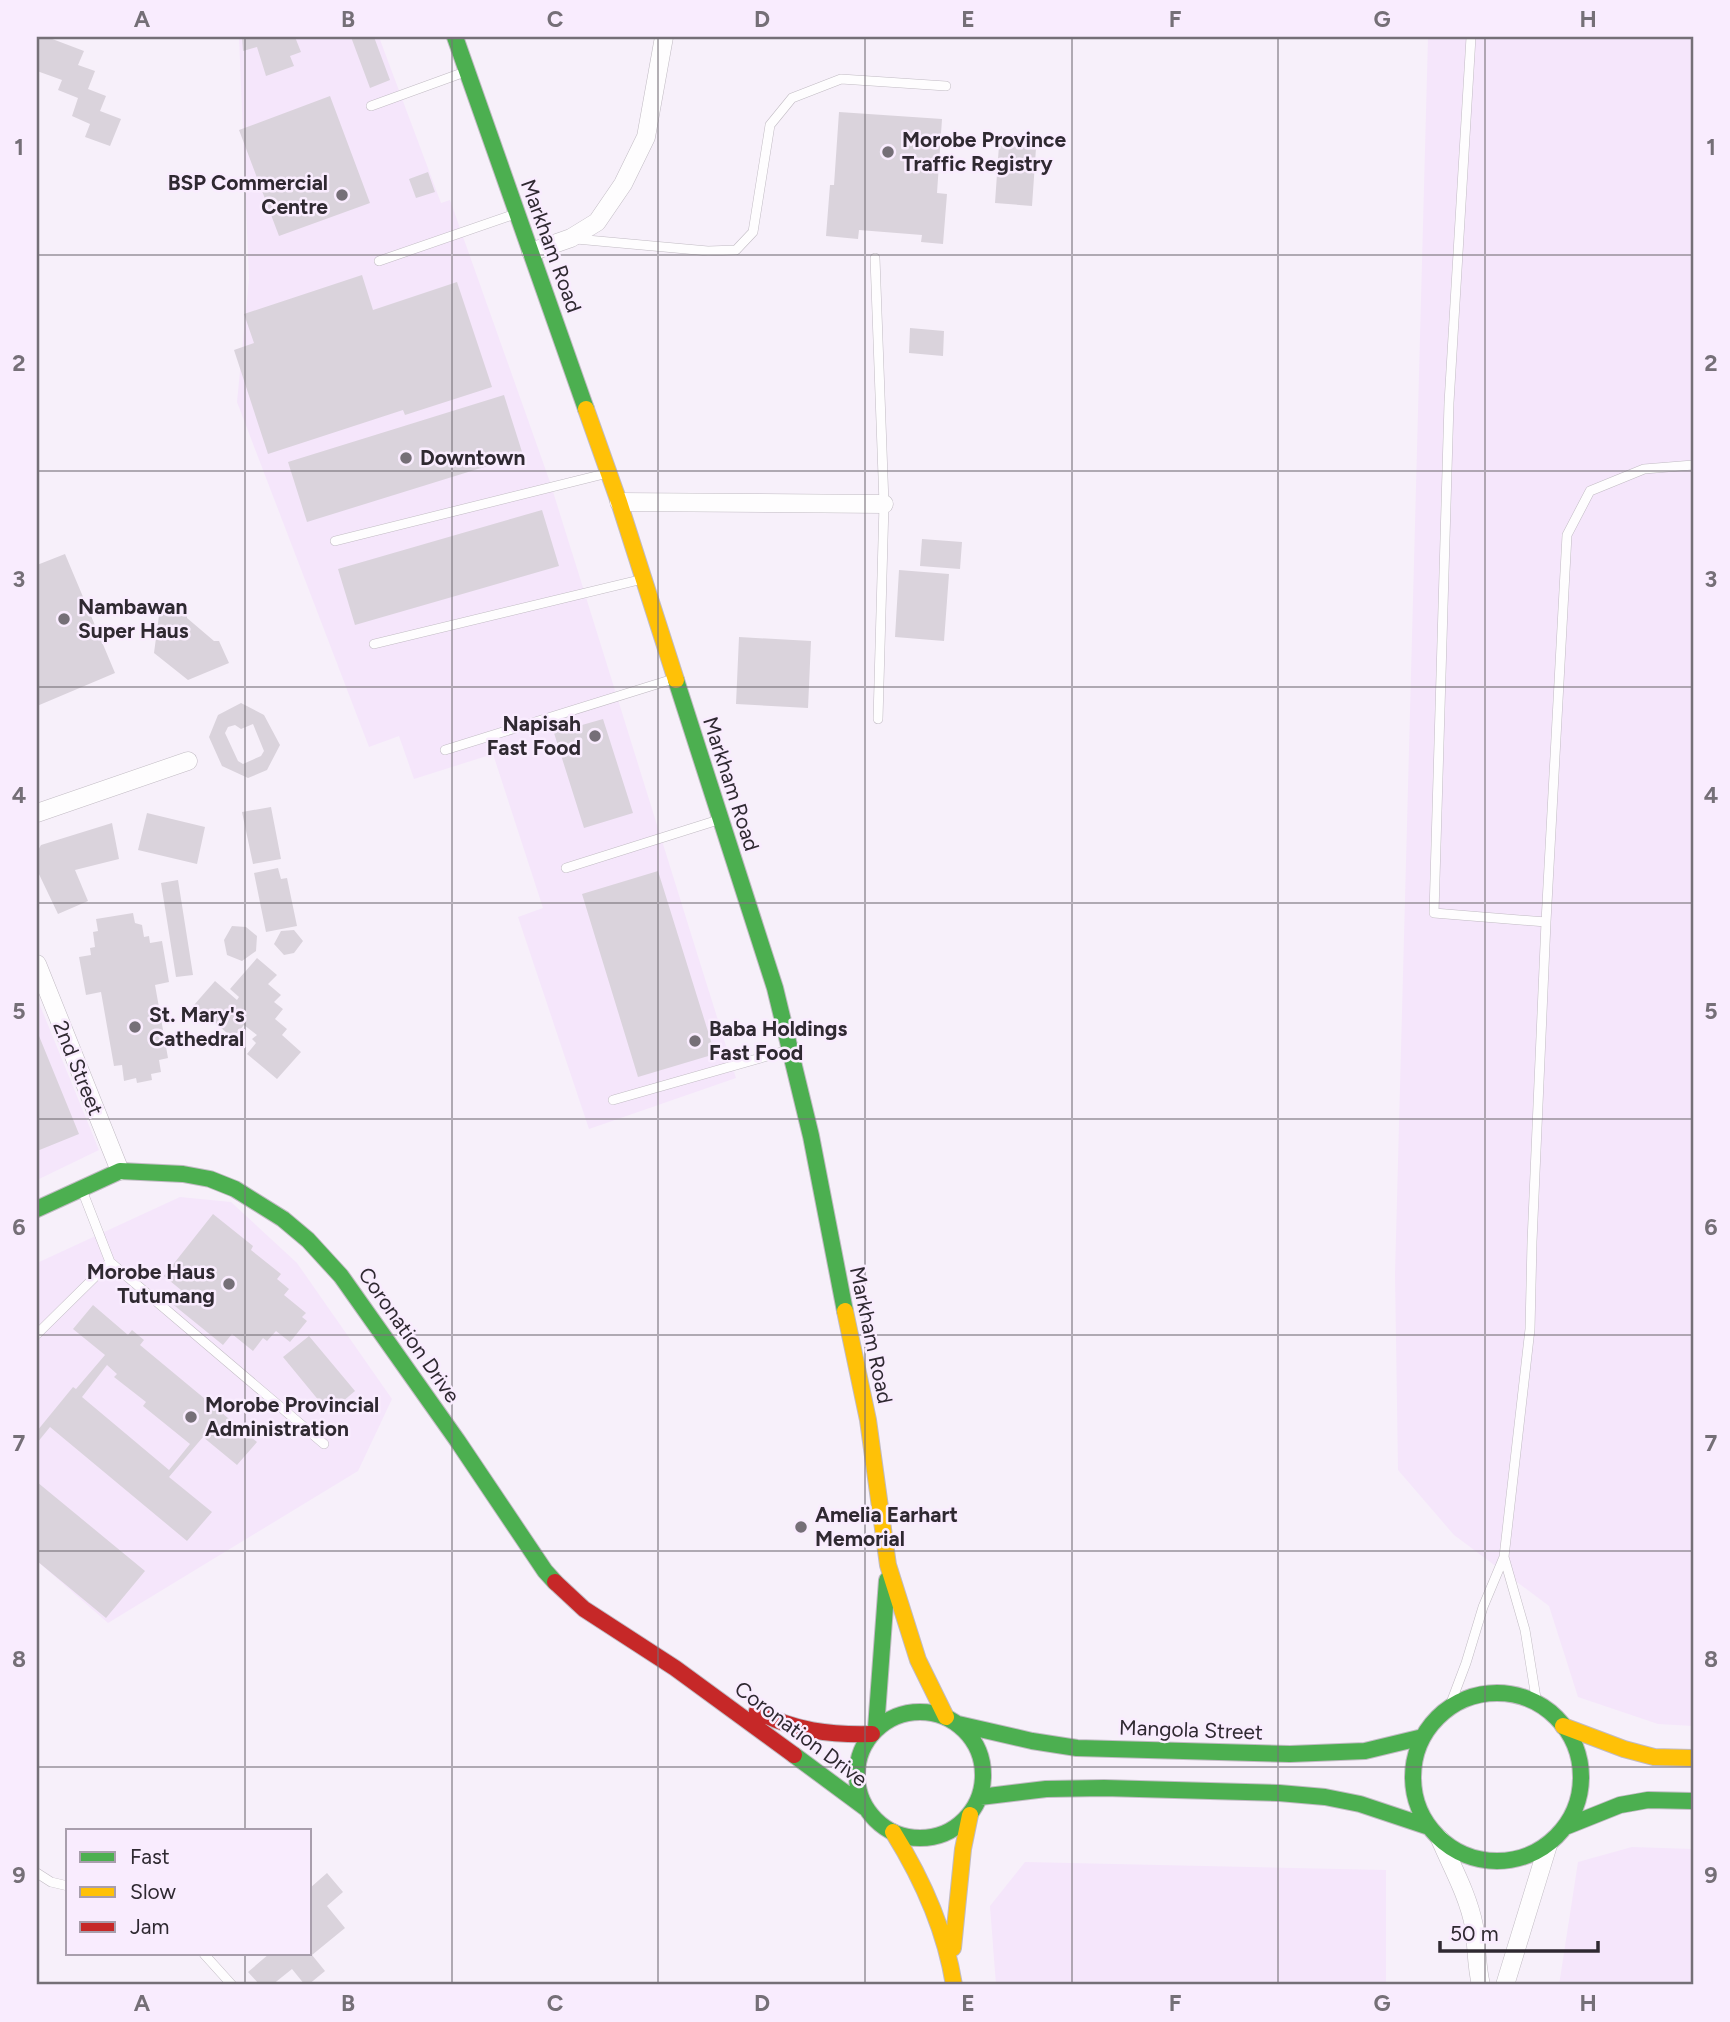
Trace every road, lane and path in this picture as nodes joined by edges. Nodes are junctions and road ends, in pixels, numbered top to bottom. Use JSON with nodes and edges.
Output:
{"nodes":[{"id":1,"x":455,"y":37,"type":"edge"},
{"id":2,"x":664,"y":37,"type":"edge"},
{"id":3,"x":1472,"y":37,"type":"edge"},
{"id":4,"x":467,"y":71,"type":"junction"},
{"id":5,"x":946,"y":86,"type":"dead end"},
{"id":6,"x":370,"y":106,"type":"dead end"},
{"id":7,"x":517,"y":213,"type":"junction"},
{"id":8,"x":571,"y":238,"type":"junction"},
{"id":9,"x":531,"y":252,"type":"junction"},
{"id":10,"x":875,"y":258,"type":"dead end"},
{"id":11,"x":379,"y":261,"type":"dead end"},
{"id":12,"x":1693,"y":465,"type":"edge"},
{"id":13,"x":609,"y":473,"type":"junction"},
{"id":14,"x":620,"y":502,"type":"junction"},
{"id":15,"x":884,"y":504,"type":"junction"},
{"id":16,"x":335,"y":541,"type":"dead end"},
{"id":17,"x":644,"y":579,"type":"junction"},
{"id":18,"x":374,"y":644,"type":"dead end"},
{"id":19,"x":675,"y":678,"type":"junction"},
{"id":20,"x":878,"y":719,"type":"dead end"},
{"id":21,"x":444,"y":750,"type":"dead end"},
{"id":22,"x":188,"y":761,"type":"dead end"},
{"id":23,"x":37,"y":813,"type":"edge"},
{"id":24,"x":720,"y":820,"type":"junction"},
{"id":25,"x":566,"y":868,"type":"dead end"},
{"id":26,"x":1546,"y":922,"type":"junction"},
{"id":27,"x":37,"y":964,"type":"edge"},
{"id":28,"x":790,"y":1049,"type":"junction"},
{"id":29,"x":613,"y":1100,"type":"dead end"},
{"id":30,"x":120,"y":1171,"type":"junction"},
{"id":31,"x":82,"y":1188,"type":"junction"},
{"id":32,"x":37,"y":1209,"type":"edge"},
{"id":33,"x":110,"y":1262,"type":"junction"},
{"id":34,"x":37,"y":1334,"type":"edge"},
{"id":35,"x":324,"y":1444,"type":"dead end"},
{"id":36,"x":1504,"y":1557,"type":"junction"},
{"id":37,"x":888,"y":1565,"type":"junction"},
{"id":38,"x":676,"y":1668,"type":"junction"},
{"id":39,"x":1538,"y":1704,"type":"junction"},
{"id":40,"x":1449,"y":1708,"type":"junction"},
{"id":41,"x":952,"y":1721,"type":"junction"},
{"id":42,"x":1563,"y":1726,"type":"junction"},
{"id":43,"x":874,"y":1731,"type":"junction"},
{"id":44,"x":1423,"y":1737,"type":"junction"},
{"id":45,"x":1693,"y":1758,"type":"edge"},
{"id":46,"x":980,"y":1797,"type":"junction"},
{"id":47,"x":1693,"y":1801,"type":"edge"},
{"id":48,"x":867,"y":1810,"type":"junction"},
{"id":49,"x":970,"y":1815,"type":"junction"},
{"id":50,"x":1565,"y":1827,"type":"junction"},
{"id":51,"x":893,"y":1832,"type":"junction"},
{"id":52,"x":1435,"y":1833,"type":"junction"},
{"id":53,"x":1548,"y":1845,"type":"junction"},
{"id":54,"x":37,"y":1873,"type":"edge"},
{"id":55,"x":66,"y":1886,"type":"edge"},
{"id":56,"x":205,"y":1955,"type":"edge"},
{"id":57,"x":951,"y":1966,"type":"junction"},
{"id":58,"x":232,"y":1985,"type":"edge"},
{"id":59,"x":954,"y":1985,"type":"edge"},
{"id":60,"x":1480,"y":1985,"type":"edge"},
{"id":61,"x":1504,"y":1985,"type":"edge"}],
"edges":[{"from":1,"to":4,"type":"main road","name":"Markham Road"},
{"from":2,"to":8,"type":"street"},
{"from":3,"to":26,"type":"lane"},
{"from":4,"to":6,"type":"lane"},
{"from":4,"to":7,"type":"main road","name":"Markham Road"},
{"from":5,"to":8,"type":"lane"},
{"from":7,"to":9,"type":"main road","name":"Markham Road"},
{"from":7,"to":11,"type":"lane"},
{"from":8,"to":9,"type":"street"},
{"from":9,"to":13,"type":"main road","name":"Markham Road"},
{"from":10,"to":15,"type":"lane"},
{"from":12,"to":26,"type":"lane"},
{"from":13,"to":14,"type":"main road","name":"Markham Road"},
{"from":13,"to":16,"type":"lane"},
{"from":14,"to":15,"type":"street"},
{"from":14,"to":17,"type":"main road","name":"Markham Road"},
{"from":15,"to":20,"type":"lane"},
{"from":17,"to":18,"type":"lane"},
{"from":17,"to":19,"type":"main road","name":"Markham Road"},
{"from":19,"to":21,"type":"lane"},
{"from":19,"to":24,"type":"main road","name":"Markham Road"},
{"from":22,"to":23,"type":"street"},
{"from":24,"to":25,"type":"lane"},
{"from":24,"to":28,"type":"main road","name":"Markham Road"},
{"from":26,"to":36,"type":"lane"},
{"from":27,"to":30,"type":"street","name":"2nd Street"},
{"from":28,"to":29,"type":"lane"},
{"from":28,"to":37,"type":"main road","name":"Markham Road"},
{"from":30,"to":31,"type":"main road","name":"Coronation Drive"},
{"from":30,"to":38,"type":"main road","name":"Coronation Drive"},
{"from":31,"to":32,"type":"main road","name":"Coronation Drive"},
{"from":31,"to":33,"type":"lane"},
{"from":33,"to":34,"type":"lane"},
{"from":33,"to":35,"type":"lane"},
{"from":36,"to":39,"type":"lane"},
{"from":36,"to":40,"type":"lane"},
{"from":37,"to":41,"type":"main road","name":"Markham Road"},
{"from":37,"to":43,"type":"main road","name":"Markham Road"},
{"from":38,"to":43,"type":"main road","name":"Coronation Drive"},
{"from":38,"to":48,"type":"main road","name":"Coronation Drive"},
{"from":39,"to":40,"type":"main road"},
{"from":39,"to":42,"type":"main road"},
{"from":40,"to":44,"type":"main road"},
{"from":41,"to":43,"type":"main road"},
{"from":41,"to":44,"type":"main road","name":"Mangola Street"},
{"from":41,"to":46,"type":"main road"},
{"from":42,"to":45,"type":"main road"},
{"from":42,"to":50,"type":"main road"},
{"from":43,"to":48,"type":"main road"},
{"from":44,"to":52,"type":"main road"},
{"from":46,"to":49,"type":"main road"},
{"from":46,"to":52,"type":"main road"},
{"from":47,"to":50,"type":"main road"},
{"from":48,"to":51,"type":"main road"},
{"from":49,"to":51,"type":"main road"},
{"from":49,"to":57,"type":"main road"},
{"from":50,"to":53,"type":"main road"},
{"from":51,"to":57,"type":"main road"},
{"from":52,"to":53,"type":"main road"},
{"from":52,"to":60,"type":"street"},
{"from":53,"to":61,"type":"street"},
{"from":54,"to":55,"type":"lane"},
{"from":56,"to":58,"type":"lane"},
{"from":57,"to":59,"type":"main road"}]}
